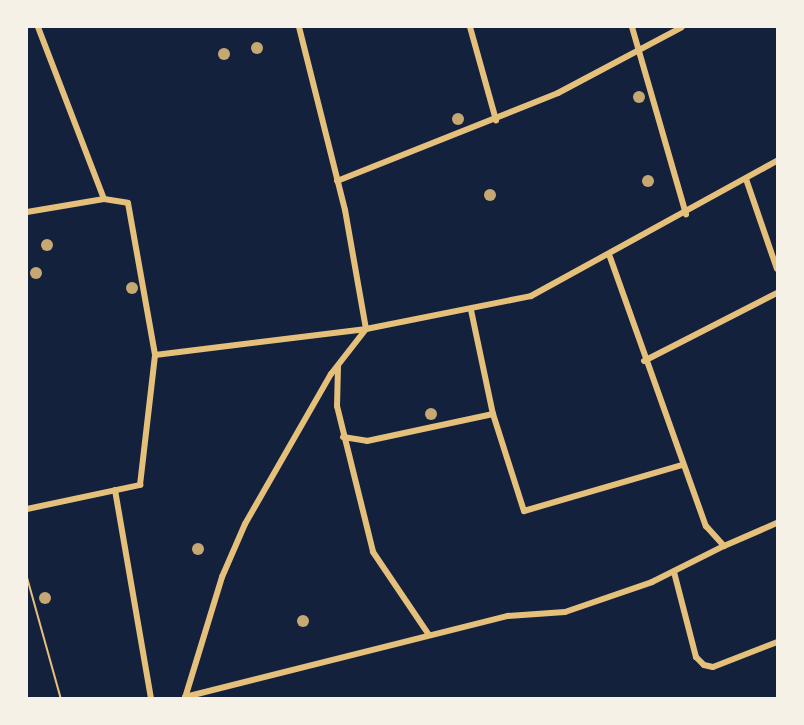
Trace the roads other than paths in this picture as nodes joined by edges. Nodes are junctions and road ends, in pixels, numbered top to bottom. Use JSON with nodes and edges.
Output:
{"nodes":[{"id":1,"x":38,"y":27,"type":"edge"},
{"id":2,"x":299,"y":27,"type":"edge"},
{"id":3,"x":470,"y":27,"type":"edge"},
{"id":4,"x":632,"y":27,"type":"edge"},
{"id":5,"x":682,"y":27,"type":"edge"},
{"id":6,"x":639,"y":49,"type":"junction"},
{"id":7,"x":496,"y":120,"type":"junction"},
{"id":8,"x":777,"y":161,"type":"edge"},
{"id":9,"x":746,"y":179,"type":"junction"},
{"id":10,"x":337,"y":181,"type":"junction"},
{"id":11,"x":104,"y":199,"type":"junction"},
{"id":12,"x":27,"y":212,"type":"edge"},
{"id":13,"x":686,"y":214,"type":"junction"},
{"id":14,"x":610,"y":257,"type":"junction"},
{"id":15,"x":777,"y":269,"type":"edge"},
{"id":16,"x":777,"y":293,"type":"edge"},
{"id":17,"x":471,"y":310,"type":"junction"},
{"id":18,"x":366,"y":328,"type":"junction"},
{"id":19,"x":155,"y":355,"type":"junction"},
{"id":20,"x":644,"y":361,"type":"junction"},
{"id":21,"x":338,"y":365,"type":"junction"},
{"id":22,"x":493,"y":414,"type":"junction"},
{"id":23,"x":343,"y":437,"type":"junction"},
{"id":24,"x":682,"y":465,"type":"junction"},
{"id":25,"x":115,"y":490,"type":"junction"},
{"id":26,"x":27,"y":509,"type":"edge"},
{"id":27,"x":777,"y":523,"type":"edge"},
{"id":28,"x":724,"y":546,"type":"junction"},
{"id":29,"x":674,"y":572,"type":"junction"},
{"id":30,"x":429,"y":635,"type":"junction"},
{"id":31,"x":777,"y":642,"type":"edge"},
{"id":32,"x":151,"y":698,"type":"edge"},
{"id":33,"x":185,"y":698,"type":"edge"}],
"edges":[{"from":1,"to":11,"type":"street"},
{"from":2,"to":10,"type":"street"},
{"from":3,"to":7,"type":"street"},
{"from":4,"to":6,"type":"street"},
{"from":5,"to":6,"type":"street"},
{"from":6,"to":7,"type":"street"},
{"from":6,"to":13,"type":"street"},
{"from":7,"to":10,"type":"street"},
{"from":8,"to":9,"type":"street"},
{"from":9,"to":13,"type":"street"},
{"from":9,"to":15,"type":"street"},
{"from":10,"to":18,"type":"street"},
{"from":11,"to":12,"type":"street"},
{"from":11,"to":19,"type":"street"},
{"from":13,"to":14,"type":"street"},
{"from":14,"to":17,"type":"street"},
{"from":14,"to":20,"type":"street"},
{"from":16,"to":20,"type":"street"},
{"from":17,"to":18,"type":"street"},
{"from":17,"to":22,"type":"street"},
{"from":18,"to":19,"type":"street"},
{"from":18,"to":21,"type":"street"},
{"from":19,"to":25,"type":"street"},
{"from":20,"to":24,"type":"street"},
{"from":21,"to":23,"type":"street"},
{"from":21,"to":33,"type":"street"},
{"from":22,"to":23,"type":"street"},
{"from":22,"to":24,"type":"street"},
{"from":23,"to":30,"type":"street"},
{"from":24,"to":28,"type":"street"},
{"from":25,"to":26,"type":"street"},
{"from":25,"to":32,"type":"street"},
{"from":27,"to":28,"type":"street"},
{"from":28,"to":29,"type":"street"},
{"from":29,"to":30,"type":"street"},
{"from":29,"to":31,"type":"street"},
{"from":30,"to":33,"type":"street"}]}
